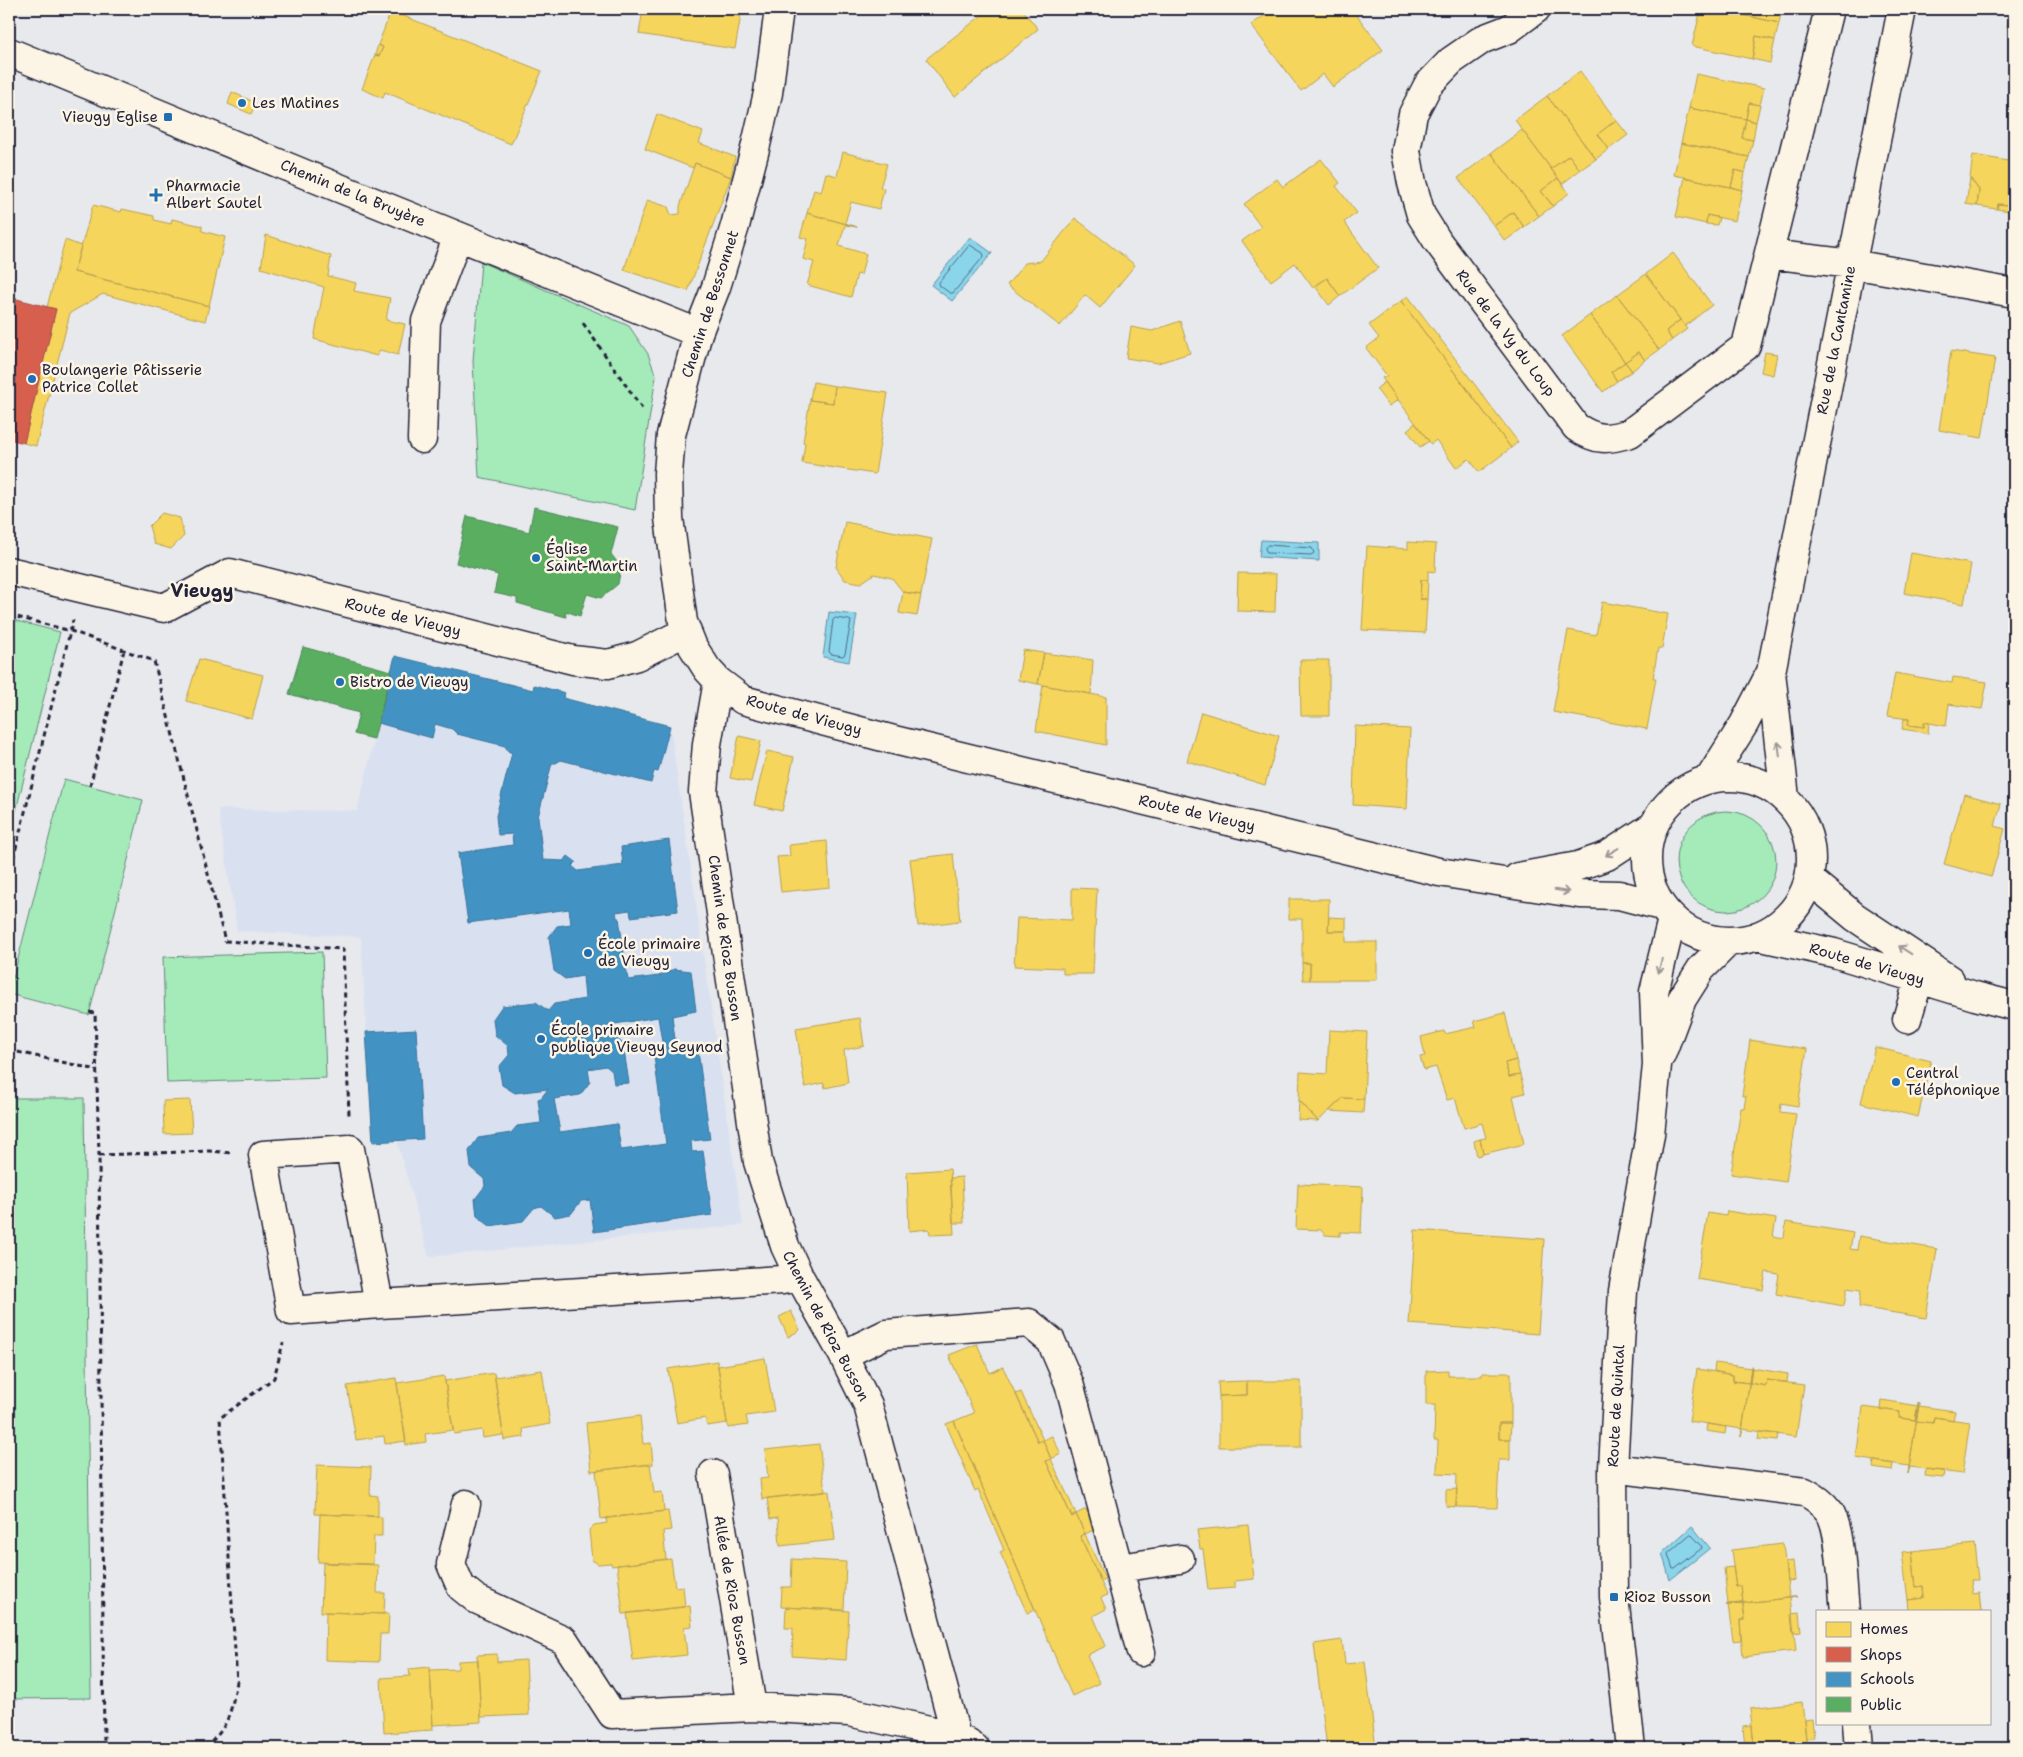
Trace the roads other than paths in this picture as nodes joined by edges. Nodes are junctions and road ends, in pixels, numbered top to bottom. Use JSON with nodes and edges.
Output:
{"nodes":[{"id":1,"x":780,"y":9,"type":"edge"},
{"id":2,"x":1536,"y":9,"type":"edge"},
{"id":3,"x":1829,"y":9,"type":"edge"},
{"id":4,"x":1902,"y":9,"type":"edge"},
{"id":5,"x":9,"y":52,"type":"edge"},
{"id":6,"x":458,"y":236,"type":"junction"},
{"id":7,"x":1769,"y":254,"type":"junction"},
{"id":8,"x":1852,"y":264,"type":"junction"},
{"id":9,"x":2014,"y":293,"type":"edge"},
{"id":10,"x":698,"y":333,"type":"junction"},
{"id":11,"x":422,"y":439,"type":"dead end"},
{"id":12,"x":9,"y":571,"type":"edge"},
{"id":13,"x":687,"y":631,"type":"junction"},
{"id":14,"x":1770,"y":672,"type":"junction"},
{"id":15,"x":718,"y":681,"type":"junction"},
{"id":16,"x":1710,"y":778,"type":"junction"},
{"id":17,"x":1785,"y":798,"type":"junction"},
{"id":18,"x":1653,"y":826,"type":"junction"},
{"id":19,"x":1809,"y":879,"type":"junction"},
{"id":20,"x":1497,"y":880,"type":"junction"},
{"id":21,"x":1666,"y":912,"type":"junction"},
{"id":22,"x":1757,"y":936,"type":"junction"},
{"id":23,"x":1729,"y":941,"type":"junction"},
{"id":24,"x":1919,"y":979,"type":"junction"},
{"id":25,"x":1975,"y":996,"type":"junction"},
{"id":26,"x":2014,"y":1006,"type":"edge"},
{"id":27,"x":1907,"y":1019,"type":"dead end"},
{"id":28,"x":1657,"y":1065,"type":"junction"},
{"id":29,"x":799,"y":1276,"type":"junction"},
{"id":30,"x":379,"y":1304,"type":"junction"},
{"id":31,"x":843,"y":1355,"type":"junction"},
{"id":32,"x":1612,"y":1468,"type":"junction"},
{"id":33,"x":713,"y":1474,"type":"dead end"},
{"id":34,"x":466,"y":1504,"type":"dead end"},
{"id":35,"x":1180,"y":1559,"type":"dead end"},
{"id":36,"x":1119,"y":1568,"type":"junction"},
{"id":37,"x":1845,"y":1610,"type":"edge"},
{"id":38,"x":1141,"y":1652,"type":"dead end"},
{"id":39,"x":752,"y":1707,"type":"junction"},
{"id":40,"x":1857,"y":1724,"type":"edge"},
{"id":41,"x":966,"y":1742,"type":"edge"},
{"id":42,"x":1631,"y":1748,"type":"edge"},
{"id":43,"x":1859,"y":1748,"type":"edge"}],
"edges":[{"from":1,"to":10,"type":"street","name":"Chemin de Bessonnet"},
{"from":2,"to":7,"type":"street","name":"Rue de la Vy du Loup"},
{"from":3,"to":7,"type":"street","name":"Rue de la Vy du Loup"},
{"from":4,"to":8,"type":"street","name":"Rue de la Cantamine"},
{"from":5,"to":6,"type":"street","name":"Chemin de la Bruyère"},
{"from":6,"to":10,"type":"street","name":"Chemin de la Bruyère"},
{"from":6,"to":11,"type":"street"},
{"from":7,"to":8,"type":"street"},
{"from":8,"to":9,"type":"street"},
{"from":8,"to":14,"type":"street","name":"Rue de la Cantamine"},
{"from":10,"to":13,"type":"street","name":"Chemin de Bessonnet"},
{"from":12,"to":13,"type":"street","name":"Route de Vieugy"},
{"from":13,"to":15,"type":"street","name":"Route de Vieugy"},
{"from":14,"to":16,"type":"street","name":"Rue de la Cantamine"},
{"from":17,"to":14,"type":"street","name":"Rue de la Cantamine","one_way":true},
{"from":15,"to":20,"type":"street","name":"Route de Vieugy"},
{"from":15,"to":29,"type":"street","name":"Chemin de Rioz Busson"},
{"from":16,"to":17,"type":"street"},
{"from":16,"to":18,"type":"street"},
{"from":17,"to":19,"type":"street"},
{"from":18,"to":20,"type":"street","name":"Route de Vieugy","one_way":true},
{"from":18,"to":21,"type":"street"},
{"from":19,"to":22,"type":"street"},
{"from":25,"to":19,"type":"street","name":"Route de Vieugy","one_way":true},
{"from":20,"to":21,"type":"street","name":"Route de Vieugy","one_way":true},
{"from":21,"to":23,"type":"street"},
{"from":21,"to":28,"type":"street","name":"Route de Quintal","one_way":true},
{"from":22,"to":23,"type":"street"},
{"from":22,"to":24,"type":"street","name":"Route de Vieugy"},
{"from":23,"to":28,"type":"street","name":"Route de Quintal"},
{"from":24,"to":25,"type":"street","name":"Route de Vieugy"},
{"from":24,"to":27,"type":"street"},
{"from":25,"to":26,"type":"street","name":"Route de Vieugy"},
{"from":28,"to":32,"type":"street","name":"Route de Quintal"},
{"from":29,"to":30,"type":"street"},
{"from":29,"to":31,"type":"street","name":"Chemin de Rioz Busson"},
{"from":30,"to":30,"type":"street"},
{"from":31,"to":36,"type":"street"},
{"from":31,"to":41,"type":"street","name":"Chemin de Rioz Busson"},
{"from":32,"to":37,"type":"street"},
{"from":32,"to":42,"type":"street","name":"Route de Quintal"},
{"from":33,"to":39,"type":"street","name":"Allée de Rioz Busson"},
{"from":34,"to":39,"type":"street"},
{"from":35,"to":36,"type":"street"},
{"from":36,"to":38,"type":"street"},
{"from":39,"to":41,"type":"street"},
{"from":40,"to":43,"type":"street"}]}
